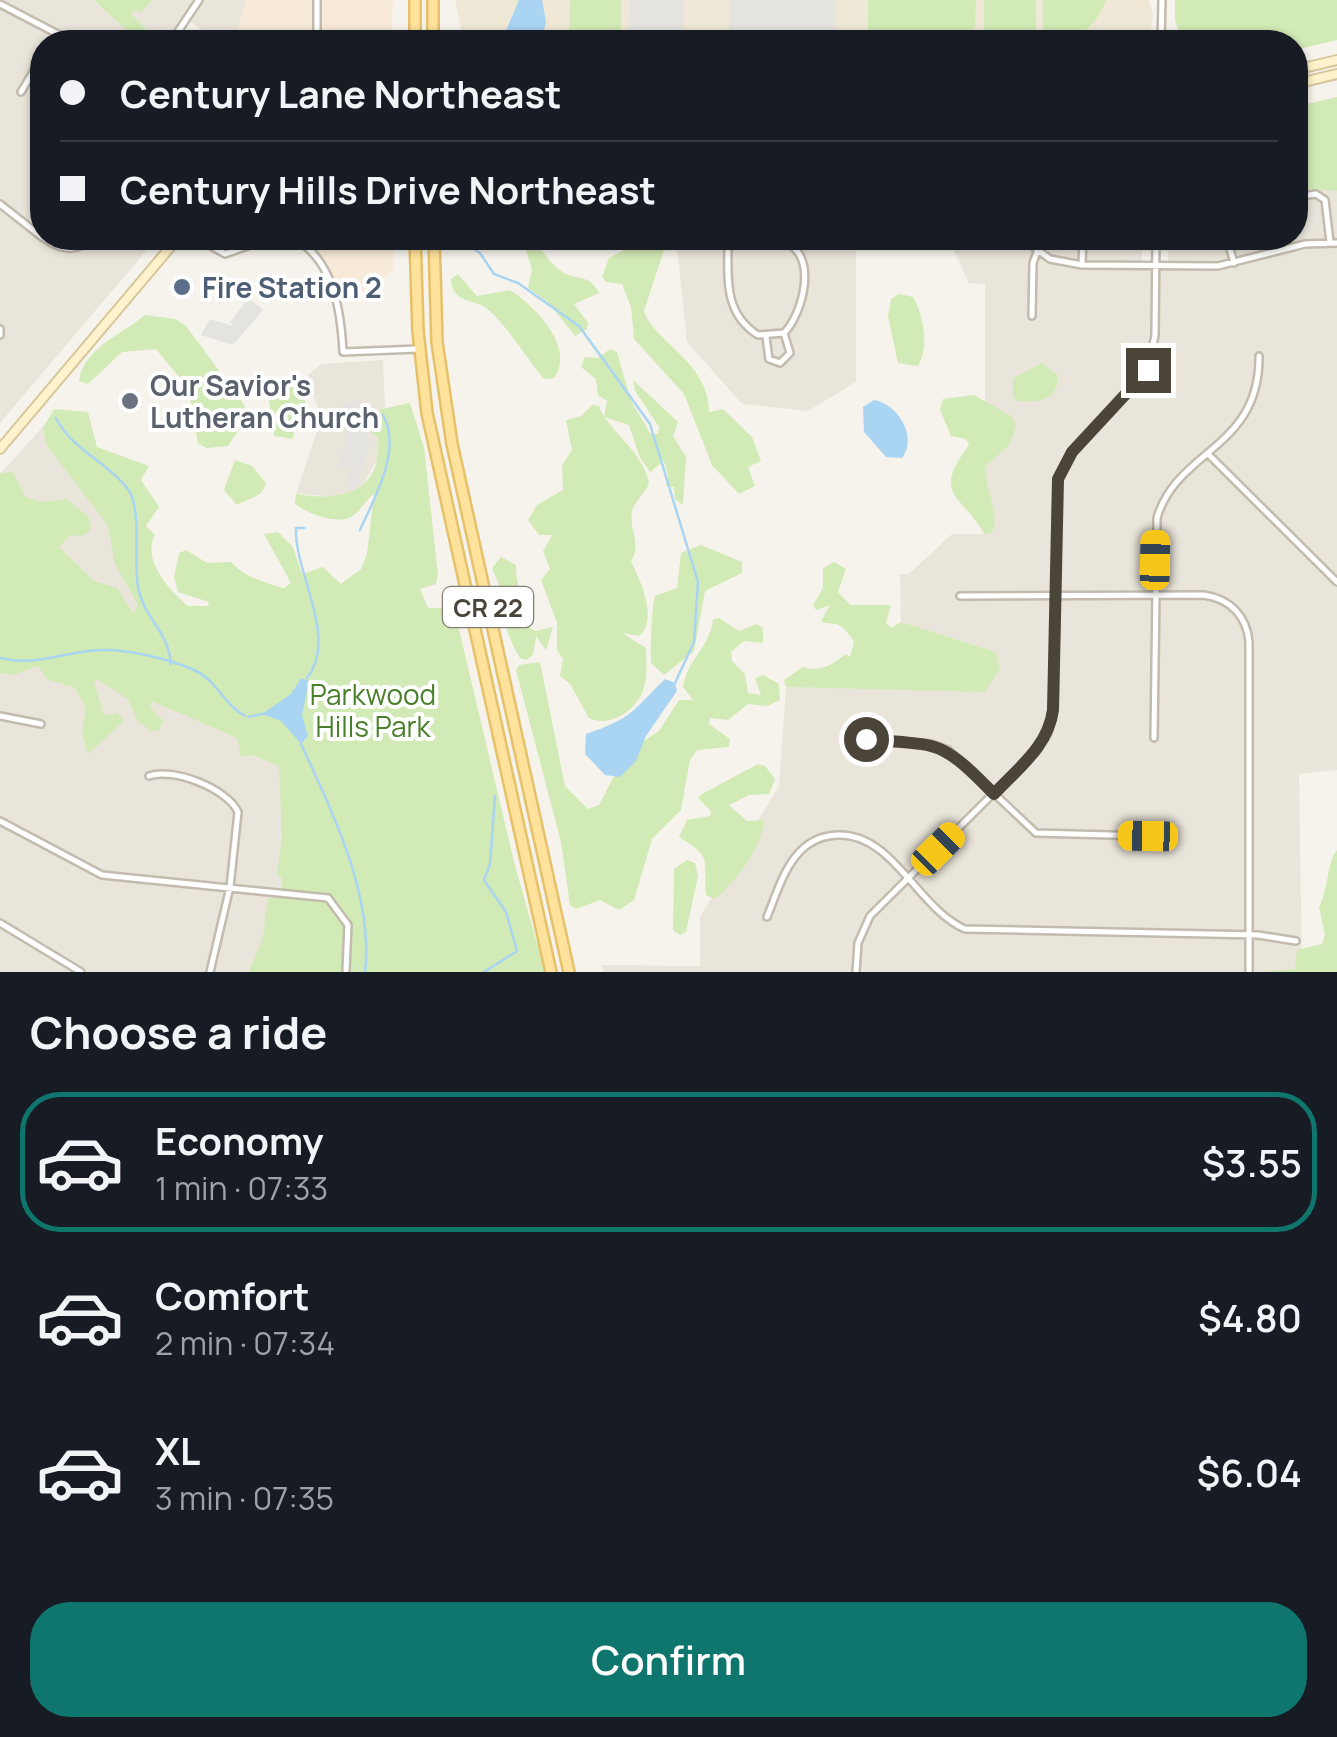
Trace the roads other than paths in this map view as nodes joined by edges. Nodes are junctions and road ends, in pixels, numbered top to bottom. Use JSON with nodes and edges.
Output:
{"nodes":[{"id":1,"x":199,"y":0,"type":"edge"},
{"id":2,"x":317,"y":0,"type":"edge"},
{"id":3,"x":415,"y":0,"type":"edge"},
{"id":4,"x":433,"y":0,"type":"edge"},
{"id":5,"x":1162,"y":0,"type":"edge"},
{"id":6,"x":0,"y":4,"type":"edge"},
{"id":7,"x":54,"y":30,"type":"edge"},
{"id":8,"x":179,"y":30,"type":"edge"},
{"id":9,"x":317,"y":30,"type":"edge"},
{"id":10,"x":415,"y":30,"type":"edge"},
{"id":11,"x":433,"y":30,"type":"edge"},
{"id":12,"x":1161,"y":30,"type":"edge"},
{"id":13,"x":1337,"y":60,"type":"edge"},
{"id":14,"x":1308,"y":67,"type":"edge"},
{"id":15,"x":1337,"y":74,"type":"edge"},
{"id":16,"x":30,"y":77,"type":"edge"},
{"id":17,"x":1308,"y":81,"type":"edge"},
{"id":18,"x":20,"y":92,"type":"dead end"},
{"id":19,"x":1308,"y":195,"type":"edge"},
{"id":20,"x":0,"y":204,"type":"edge"},
{"id":21,"x":30,"y":227,"type":"edge"},
{"id":22,"x":1334,"y":242,"type":"edge"},
{"id":23,"x":1308,"y":247,"type":"edge"},
{"id":24,"x":168,"y":250,"type":"edge"},
{"id":25,"x":308,"y":250,"type":"edge"},
{"id":26,"x":416,"y":250,"type":"edge"},
{"id":27,"x":434,"y":250,"type":"edge"},
{"id":28,"x":729,"y":250,"type":"edge"},
{"id":29,"x":797,"y":250,"type":"edge"},
{"id":30,"x":1035,"y":250,"type":"edge"},
{"id":31,"x":1083,"y":250,"type":"edge"},
{"id":32,"x":1156,"y":250,"type":"edge"},
{"id":33,"x":1230,"y":250,"type":"edge"},
{"id":34,"x":1296,"y":250,"type":"edge"},
{"id":35,"x":1038,"y":252,"type":"junction"},
{"id":36,"x":1234,"y":263,"type":"junction"},
{"id":37,"x":1082,"y":265,"type":"junction"},
{"id":38,"x":1156,"y":266,"type":"junction"},
{"id":39,"x":1032,"y":316,"type":"dead end"},
{"id":40,"x":784,"y":333,"type":"junction"},
{"id":41,"x":766,"y":337,"type":"junction"},
{"id":42,"x":420,"y":349,"type":"junction"},
{"id":43,"x":1260,"y":356,"type":"dead end"},
{"id":44,"x":0,"y":449,"type":"edge"},
{"id":45,"x":1208,"y":454,"type":"junction"},
{"id":46,"x":1337,"y":582,"type":"edge"},
{"id":47,"x":960,"y":596,"type":"dead end"},
{"id":48,"x":1054,"y":596,"type":"junction"},
{"id":49,"x":1154,"y":596,"type":"junction"},
{"id":50,"x":0,"y":716,"type":"edge"},
{"id":51,"x":42,"y":724,"type":"dead end"},
{"id":52,"x":1154,"y":738,"type":"dead end"},
{"id":53,"x":866,"y":739,"type":"dead end"},
{"id":54,"x":149,"y":776,"type":"dead end"},
{"id":55,"x":994,"y":794,"type":"junction"},
{"id":56,"x":0,"y":822,"type":"edge"},
{"id":57,"x":1148,"y":836,"type":"dead end"},
{"id":58,"x":907,"y":880,"type":"junction"},
{"id":59,"x":230,"y":887,"type":"junction"},
{"id":60,"x":767,"y":917,"type":"dead end"},
{"id":61,"x":0,"y":923,"type":"edge"},
{"id":62,"x":1249,"y":934,"type":"junction"},
{"id":63,"x":1296,"y":942,"type":"dead end"},
{"id":64,"x":346,"y":970,"type":"edge"},
{"id":65,"x":82,"y":972,"type":"edge"},
{"id":66,"x":210,"y":972,"type":"edge"},
{"id":67,"x":550,"y":972,"type":"edge"},
{"id":68,"x":569,"y":972,"type":"edge"},
{"id":69,"x":856,"y":972,"type":"edge"},
{"id":70,"x":1249,"y":972,"type":"edge"}],
"edges":[{"from":1,"to":8,"type":"street"},
{"from":2,"to":9,"type":"street"},
{"from":3,"to":10,"type":"main road"},
{"from":4,"to":11,"type":"main road"},
{"from":5,"to":12,"type":"street"},
{"from":6,"to":7,"type":"street"},
{"from":13,"to":14,"type":"main road"},
{"from":15,"to":17,"type":"main road"},
{"from":16,"to":18,"type":"street"},
{"from":19,"to":22,"type":"street"},
{"from":20,"to":21,"type":"street"},
{"from":22,"to":23,"type":"street"},
{"from":24,"to":44,"type":"main road"},
{"from":25,"to":42,"type":"street"},
{"from":26,"to":42,"type":"main road","number":"CR 22"},
{"from":27,"to":68,"type":"main road","number":"CR 22"},
{"from":28,"to":41,"type":"street"},
{"from":29,"to":40,"type":"street"},
{"from":30,"to":35,"type":"street"},
{"from":31,"to":37,"type":"street"},
{"from":32,"to":38,"type":"street"},
{"from":33,"to":36,"type":"street"},
{"from":34,"to":36,"type":"street"},
{"from":35,"to":37,"type":"street"},
{"from":35,"to":39,"type":"street"},
{"from":36,"to":38,"type":"street"},
{"from":37,"to":38,"type":"street"},
{"from":38,"to":48,"type":"street"},
{"from":40,"to":41,"type":"street"},
{"from":40,"to":41,"type":"street"},
{"from":42,"to":67,"type":"main road","number":"CR 22"},
{"from":43,"to":45,"type":"street"},
{"from":45,"to":46,"type":"street"},
{"from":45,"to":49,"type":"street"},
{"from":47,"to":48,"type":"street"},
{"from":48,"to":49,"type":"street"},
{"from":48,"to":55,"type":"street"},
{"from":49,"to":52,"type":"street"},
{"from":49,"to":62,"type":"street"},
{"from":50,"to":51,"type":"street"},
{"from":53,"to":55,"type":"street"},
{"from":54,"to":59,"type":"street"},
{"from":55,"to":57,"type":"street"},
{"from":55,"to":58,"type":"street"},
{"from":56,"to":59,"type":"street"},
{"from":58,"to":60,"type":"street"},
{"from":58,"to":62,"type":"street"},
{"from":58,"to":69,"type":"street"},
{"from":59,"to":64,"type":"street"},
{"from":59,"to":66,"type":"street"},
{"from":61,"to":65,"type":"street"},
{"from":62,"to":63,"type":"street"},
{"from":62,"to":70,"type":"street"}]}
